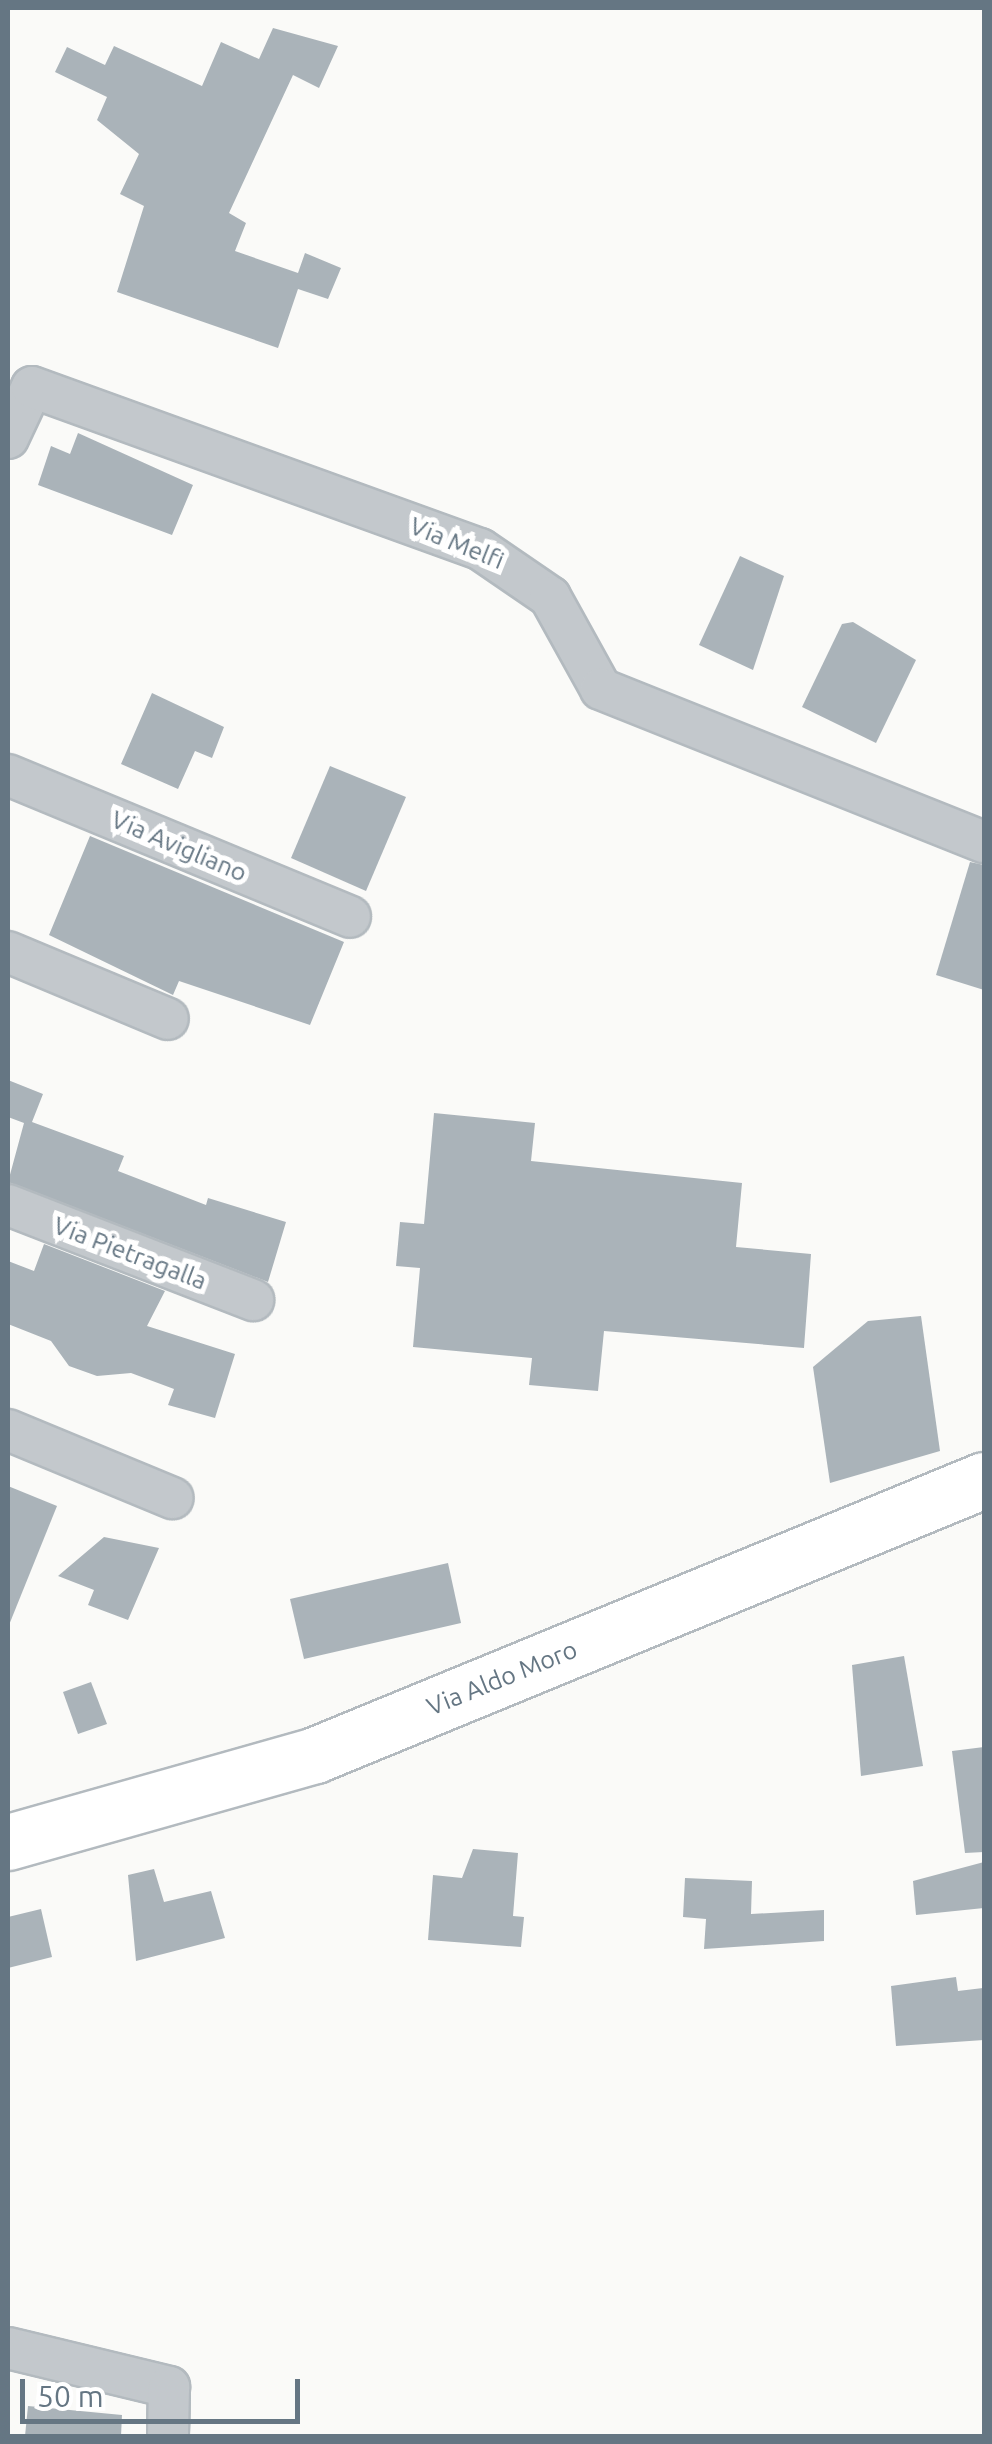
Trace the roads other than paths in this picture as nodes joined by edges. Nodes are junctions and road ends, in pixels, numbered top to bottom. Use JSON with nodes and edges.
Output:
{"nodes":[{"id":1,"x":8,"y":438,"type":"edge"},
{"id":2,"x":8,"y":775,"type":"edge"},
{"id":3,"x":984,"y":842,"type":"edge"},
{"id":4,"x":350,"y":917,"type":"dead end"},
{"id":5,"x":8,"y":952,"type":"edge"},
{"id":6,"x":168,"y":1019,"type":"dead end"},
{"id":7,"x":8,"y":1205,"type":"edge"},
{"id":8,"x":253,"y":1300,"type":"dead end"},
{"id":9,"x":8,"y":1430,"type":"edge"},
{"id":10,"x":984,"y":1480,"type":"edge"},
{"id":11,"x":172,"y":1498,"type":"dead end"},
{"id":12,"x":8,"y":1842,"type":"edge"},
{"id":13,"x":8,"y":2348,"type":"edge"},
{"id":14,"x":168,"y":2436,"type":"edge"}],
"edges":[{"from":1,"to":3,"type":"street","name":"Via Melfi"},
{"from":2,"to":4,"type":"street","name":"Via Avigliano"},
{"from":5,"to":6,"type":"street"},
{"from":7,"to":8,"type":"street","name":"Via Pietragalla"},
{"from":9,"to":11,"type":"street"},
{"from":10,"to":12,"type":"street","name":"Via Aldo Moro"},
{"from":13,"to":14,"type":"street"}]}
